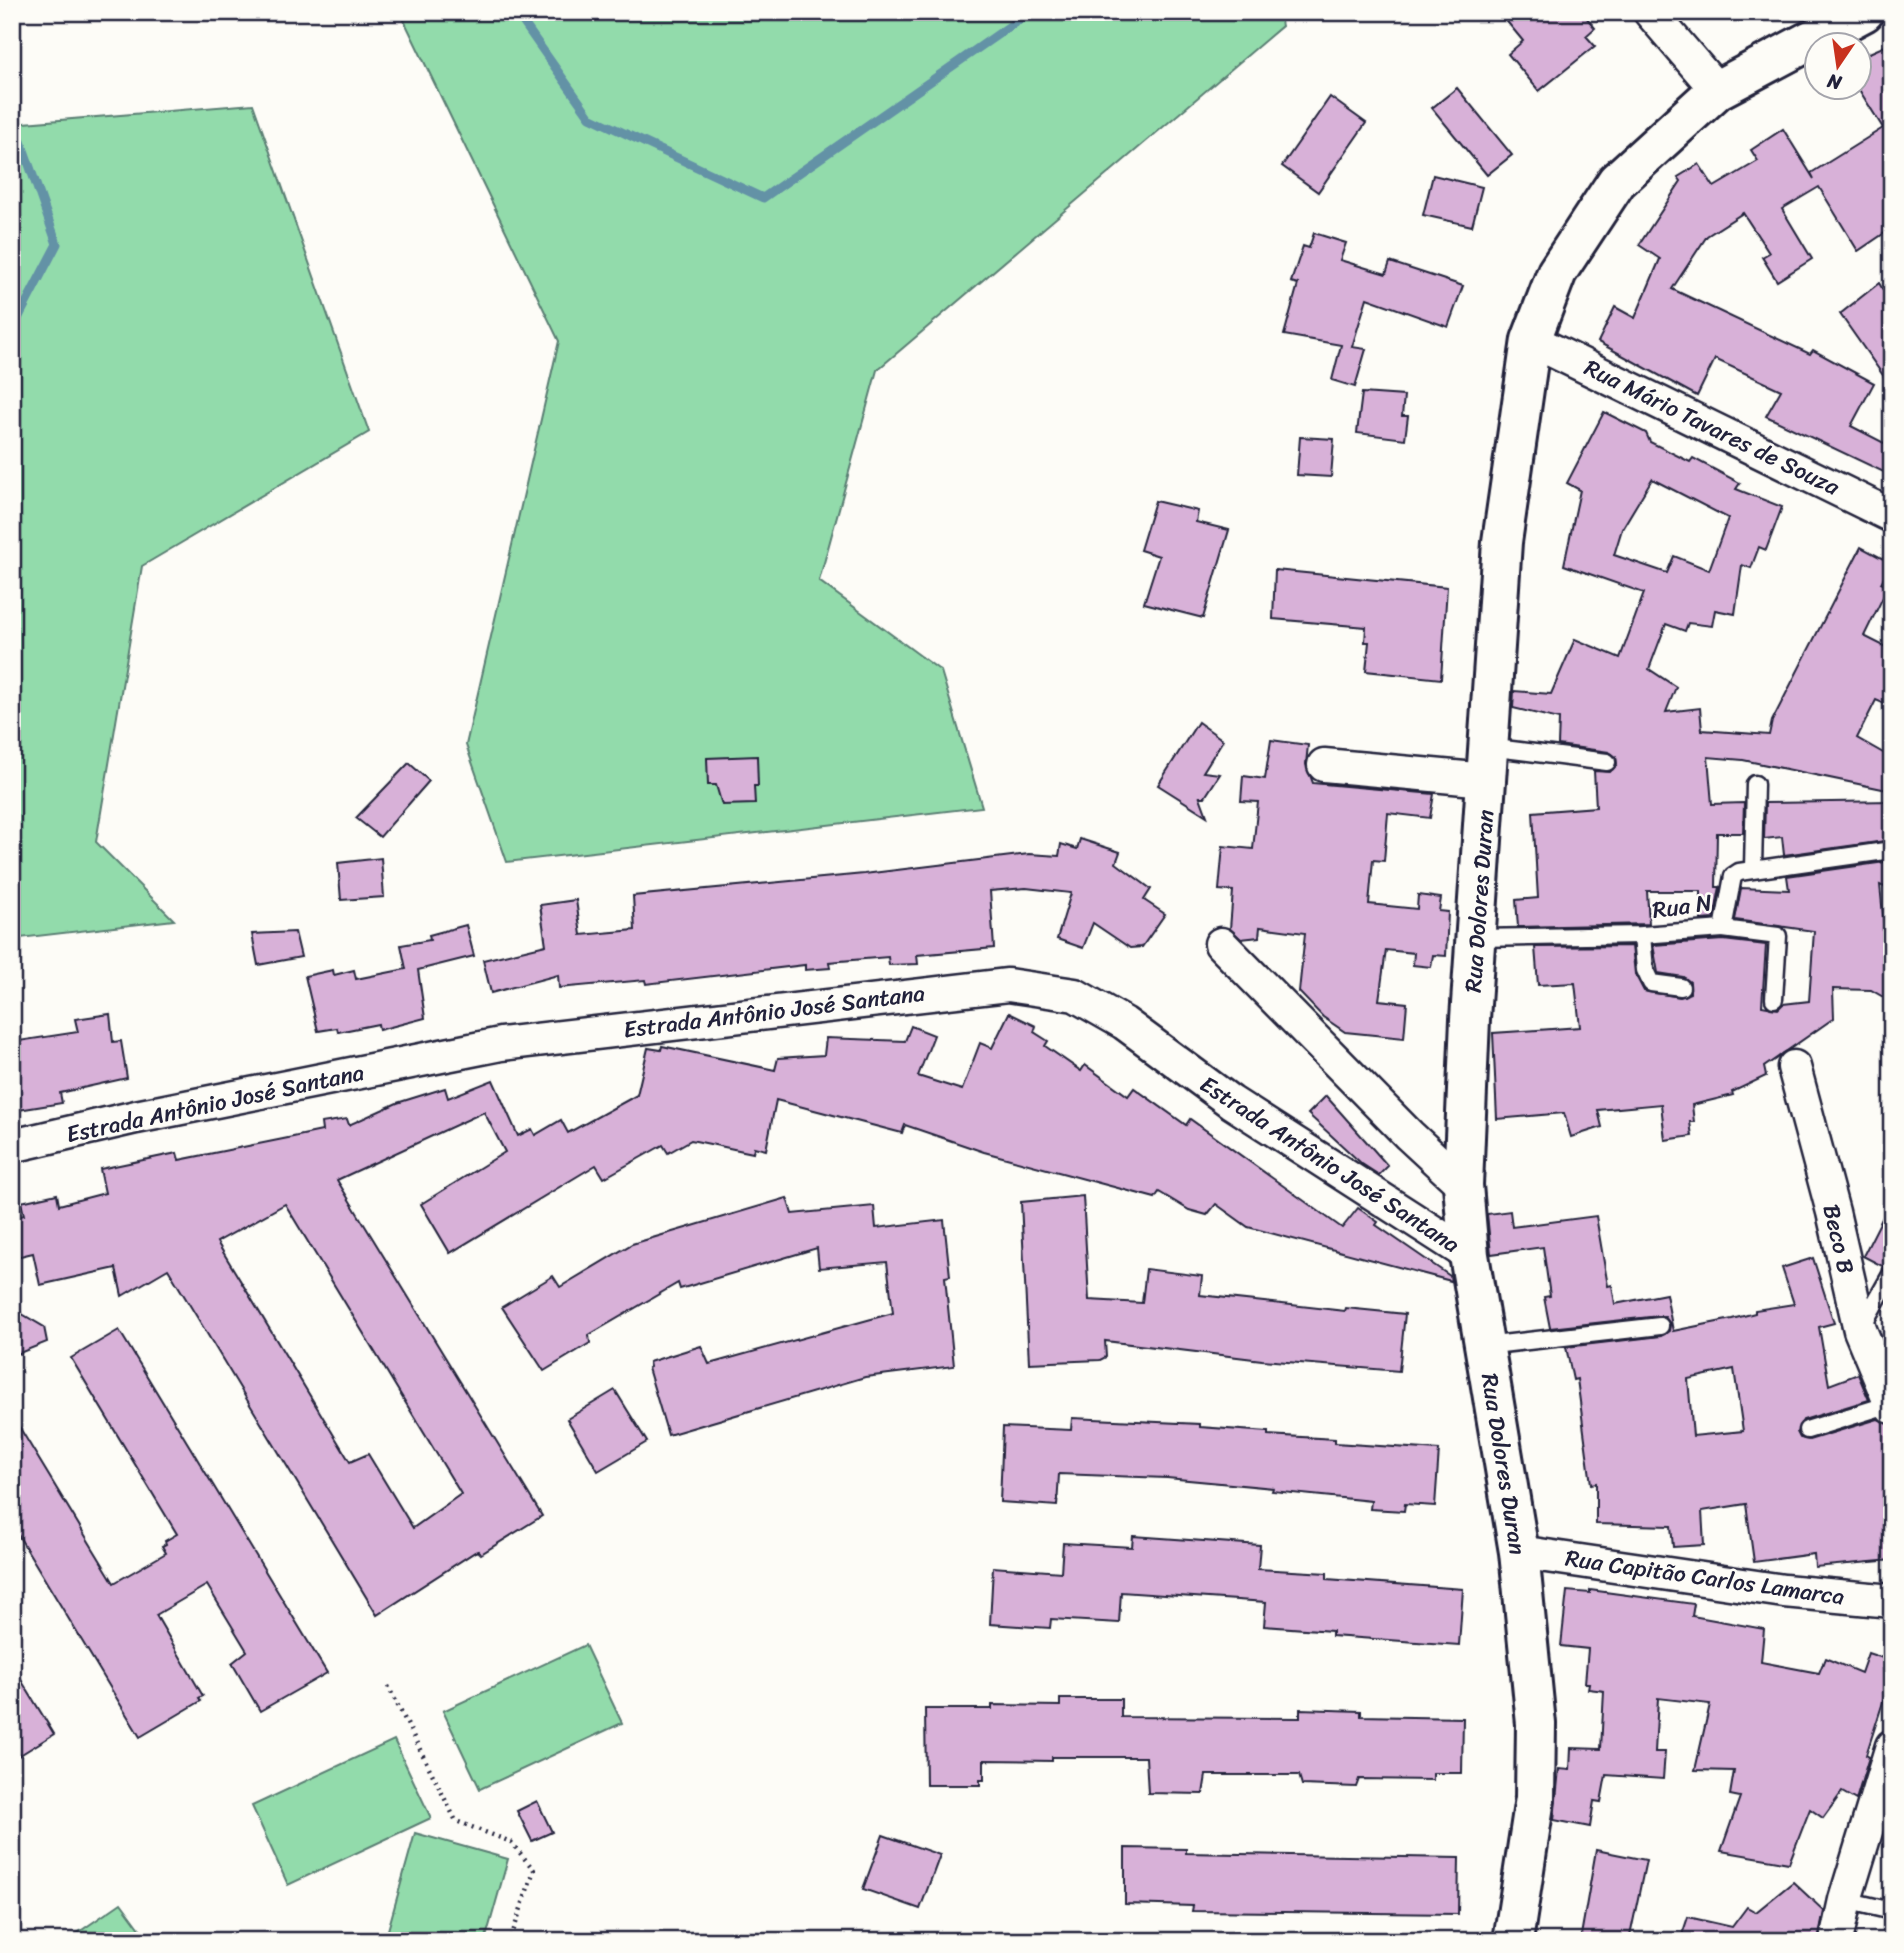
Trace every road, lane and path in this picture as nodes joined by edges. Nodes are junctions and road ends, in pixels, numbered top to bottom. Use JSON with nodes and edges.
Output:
{"nodes":[{"id":1,"x":1650,"y":12,"type":"edge"},
{"id":2,"x":1864,"y":12,"type":"edge"},
{"id":3,"x":1717,"y":90,"type":"junction"},
{"id":4,"x":1531,"y":340,"type":"junction"},
{"id":5,"x":1892,"y":516,"type":"edge"},
{"id":6,"x":1607,"y":762,"type":"dead end"},
{"id":7,"x":1487,"y":764,"type":"junction"},
{"id":8,"x":1324,"y":765,"type":"dead end"},
{"id":9,"x":1755,"y":784,"type":"dead end"},
{"id":10,"x":1892,"y":850,"type":"edge"},
{"id":11,"x":1753,"y":868,"type":"junction"},
{"id":12,"x":1723,"y":929,"type":"junction"},
{"id":13,"x":1642,"y":934,"type":"junction"},
{"id":14,"x":1478,"y":938,"type":"junction"},
{"id":15,"x":1221,"y":944,"type":"dead end"},
{"id":16,"x":1681,"y":987,"type":"dead end"},
{"id":17,"x":1774,"y":999,"type":"dead end"},
{"id":18,"x":1794,"y":1067,"type":"dead end"},
{"id":19,"x":12,"y":1146,"type":"edge"},
{"id":20,"x":1464,"y":1185,"type":"junction"},
{"id":21,"x":1469,"y":1255,"type":"junction"},
{"id":22,"x":1892,"y":1273,"type":"edge"},
{"id":23,"x":1660,"y":1326,"type":"dead end"},
{"id":24,"x":1860,"y":1330,"type":"junction"},
{"id":25,"x":1484,"y":1346,"type":"junction"},
{"id":26,"x":1891,"y":1406,"type":"edge"},
{"id":27,"x":1808,"y":1430,"type":"dead end"},
{"id":28,"x":1519,"y":1552,"type":"junction"},
{"id":29,"x":1892,"y":1601,"type":"edge"},
{"id":30,"x":388,"y":1686,"type":"dead end"},
{"id":31,"x":1892,"y":1746,"type":"edge"},
{"id":32,"x":1845,"y":1899,"type":"junction"},
{"id":33,"x":1892,"y":1911,"type":"edge"},
{"id":34,"x":510,"y":1941,"type":"edge"},
{"id":35,"x":1513,"y":1941,"type":"edge"},
{"id":36,"x":1836,"y":1941,"type":"edge"}],
"edges":[{"from":1,"to":3,"type":"street"},
{"from":2,"to":3,"type":"street","name":"Rua Dolores Duran"},
{"from":3,"to":4,"type":"street","name":"Rua Dolores Duran"},
{"from":4,"to":5,"type":"street","name":"Rua Mário Tavares de Souza"},
{"from":4,"to":7,"type":"street","name":"Rua Dolores Duran"},
{"from":6,"to":7,"type":"lane"},
{"from":7,"to":8,"type":"street"},
{"from":7,"to":14,"type":"street","name":"Rua Dolores Duran"},
{"from":9,"to":11,"type":"lane"},
{"from":10,"to":11,"type":"lane"},
{"from":11,"to":12,"type":"lane","name":"Rua N"},
{"from":12,"to":13,"type":"lane","name":"Rua N"},
{"from":12,"to":17,"type":"lane"},
{"from":13,"to":14,"type":"lane","name":"Rua N"},
{"from":13,"to":16,"type":"lane"},
{"from":14,"to":20,"type":"street","name":"Rua Dolores Duran"},
{"from":15,"to":20,"type":"street"},
{"from":18,"to":24,"type":"street","name":"Beco B"},
{"from":19,"to":21,"type":"street","name":"Estrada Antônio José Santana"},
{"from":20,"to":21,"type":"street","name":"Rua Dolores Duran"},
{"from":21,"to":25,"type":"street","name":"Rua Dolores Duran"},
{"from":22,"to":24,"type":"lane"},
{"from":23,"to":25,"type":"lane"},
{"from":24,"to":26,"type":"street","name":"Beco B"},
{"from":25,"to":28,"type":"street","name":"Rua Dolores Duran"},
{"from":26,"to":27,"type":"lane"},
{"from":28,"to":29,"type":"street","name":"Rua Capitão Carlos Lamarca"},
{"from":28,"to":35,"type":"street","name":"Rua Dolores Duran"},
{"from":30,"to":34,"type":"path"},
{"from":31,"to":32,"type":"street"},
{"from":32,"to":33,"type":"lane"},
{"from":32,"to":36,"type":"street"}]}
